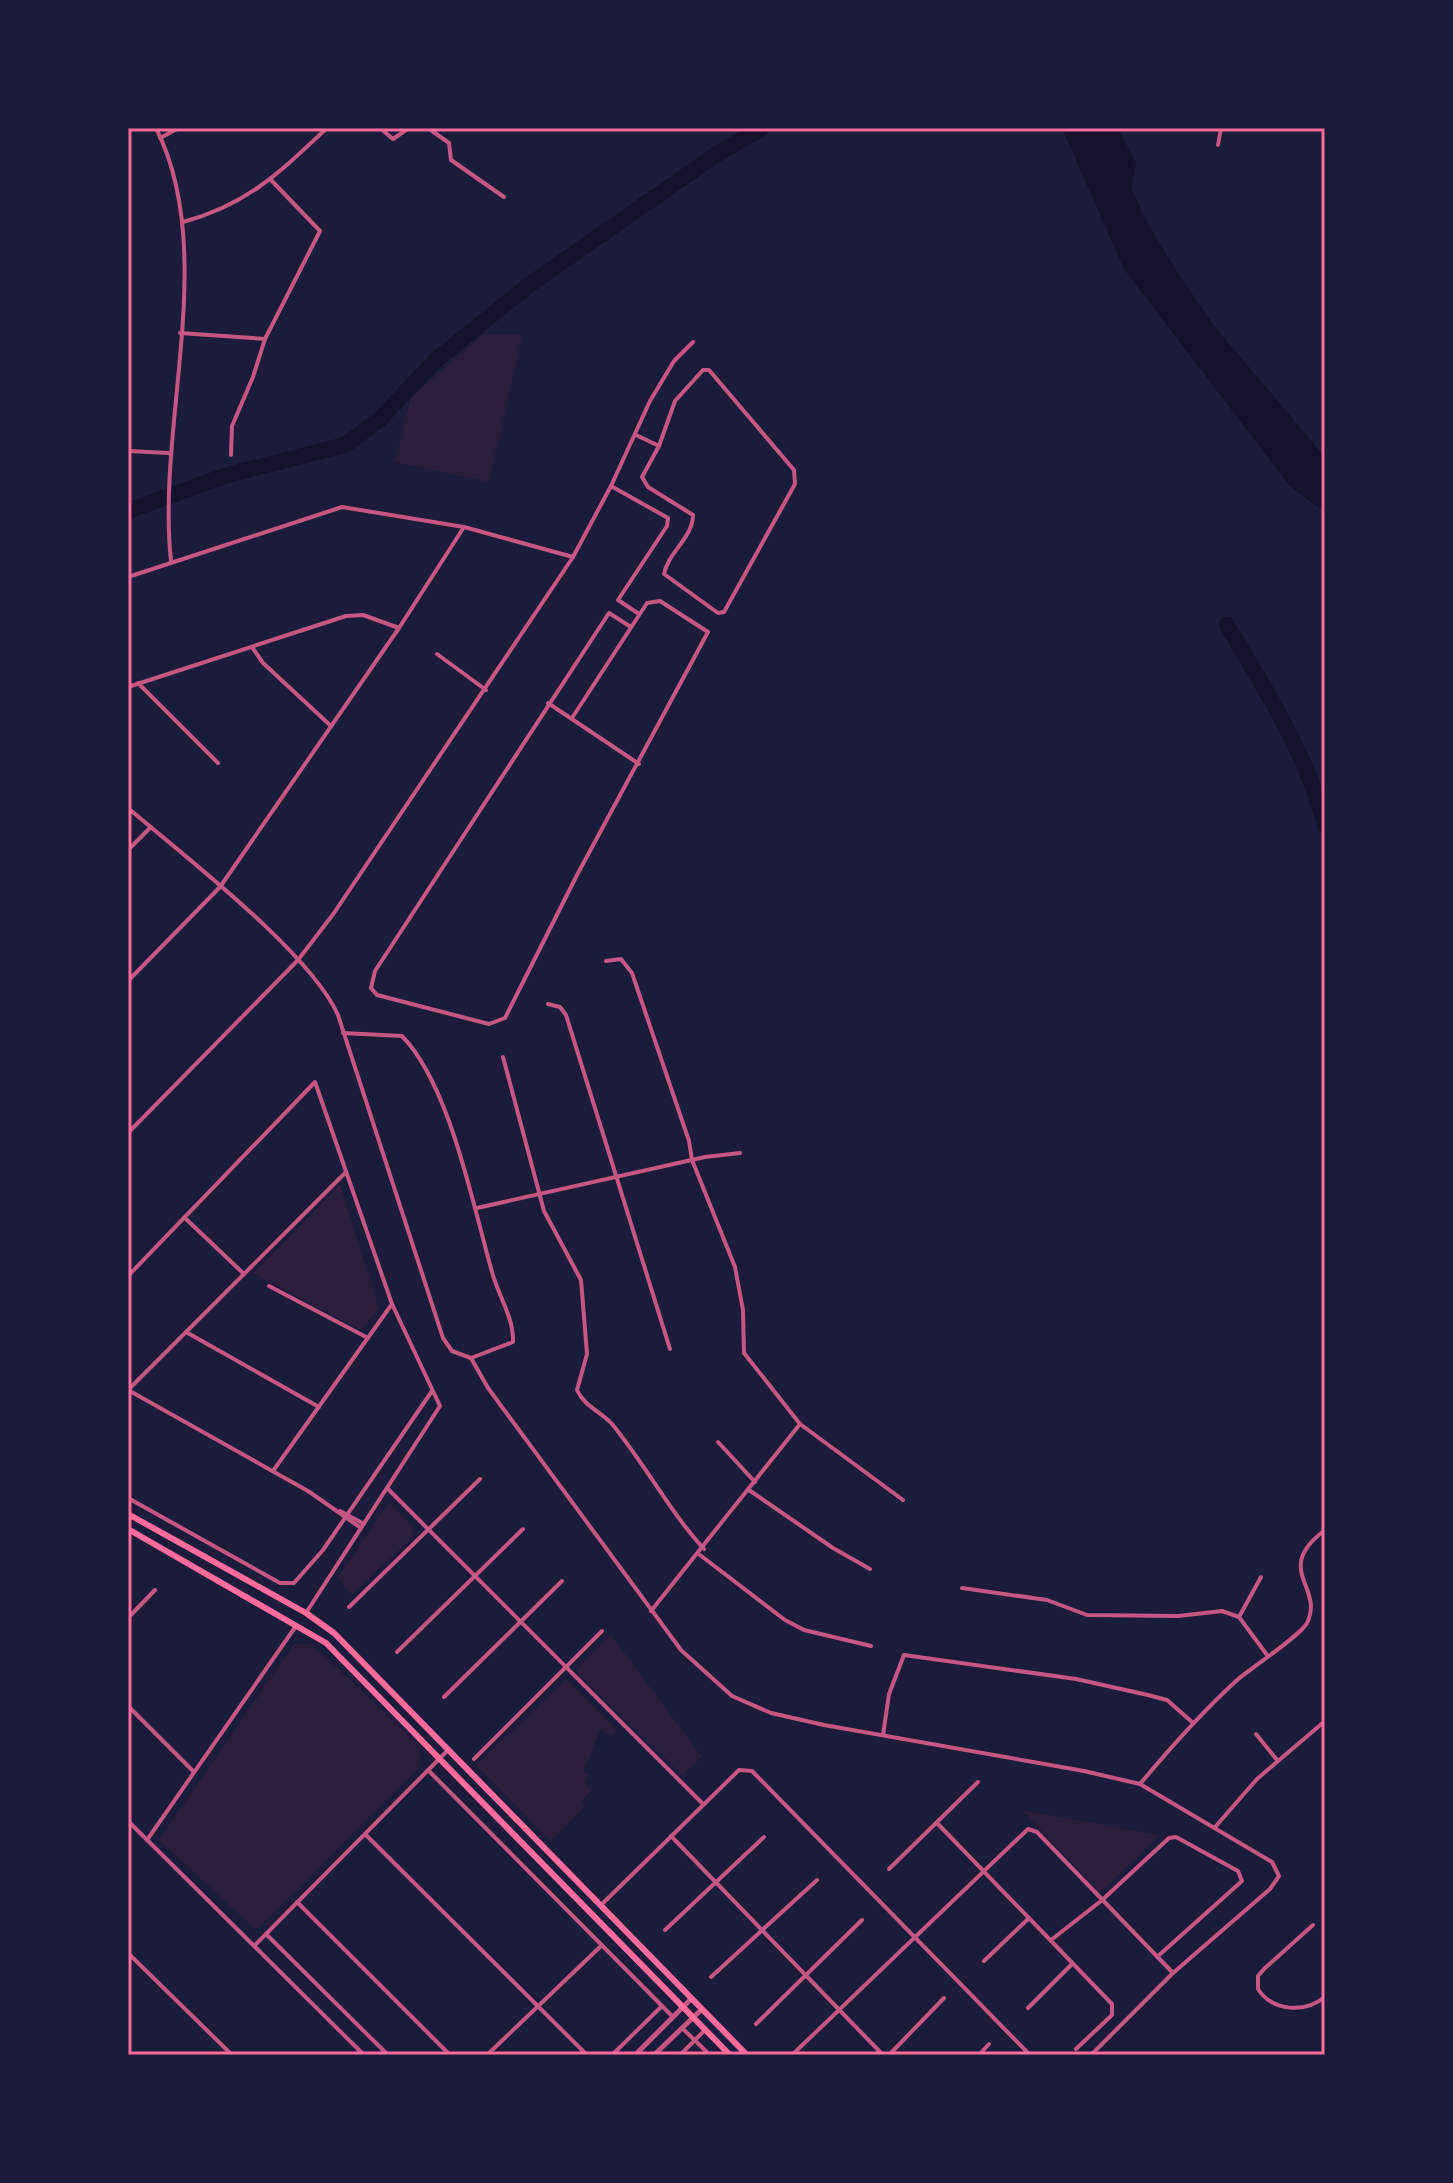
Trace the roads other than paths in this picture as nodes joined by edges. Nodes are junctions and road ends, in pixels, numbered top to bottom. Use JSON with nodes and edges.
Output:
{"nodes":[{"id":1,"x":156,"y":128,"type":"edge"},
{"id":2,"x":179,"y":128,"type":"edge"},
{"id":3,"x":327,"y":128,"type":"edge"},
{"id":4,"x":380,"y":128,"type":"edge"},
{"id":5,"x":409,"y":128,"type":"edge"},
{"id":6,"x":428,"y":128,"type":"edge"},
{"id":7,"x":1221,"y":128,"type":"edge"},
{"id":8,"x":160,"y":138,"type":"junction"},
{"id":9,"x":1218,"y":145,"type":"dead end"},
{"id":10,"x":271,"y":180,"type":"junction"},
{"id":11,"x":504,"y":197,"type":"dead end"},
{"id":12,"x":183,"y":222,"type":"junction"},
{"id":13,"x":180,"y":333,"type":"junction"},
{"id":14,"x":265,"y":339,"type":"junction"},
{"id":15,"x":693,"y":342,"type":"dead end"},
{"id":16,"x":636,"y":435,"type":"junction"},
{"id":17,"x":659,"y":446,"type":"junction"},
{"id":18,"x":128,"y":451,"type":"edge"},
{"id":19,"x":169,"y":453,"type":"junction"},
{"id":20,"x":231,"y":455,"type":"dead end"},
{"id":21,"x":611,"y":486,"type":"junction"},
{"id":22,"x":464,"y":527,"type":"junction"},
{"id":23,"x":573,"y":557,"type":"junction"},
{"id":24,"x":171,"y":561,"type":"junction"},
{"id":25,"x":128,"y":577,"type":"edge"},
{"id":26,"x":639,"y":614,"type":"junction"},
{"id":27,"x":631,"y":627,"type":"junction"},
{"id":28,"x":399,"y":628,"type":"junction"},
{"id":29,"x":252,"y":647,"type":"junction"},
{"id":30,"x":437,"y":654,"type":"dead end"},
{"id":31,"x":138,"y":683,"type":"junction"},
{"id":32,"x":128,"y":687,"type":"edge"},
{"id":33,"x":486,"y":690,"type":"junction"},
{"id":34,"x":548,"y":703,"type":"junction"},
{"id":35,"x":572,"y":718,"type":"junction"},
{"id":36,"x":331,"y":726,"type":"junction"},
{"id":37,"x":218,"y":763,"type":"dead end"},
{"id":38,"x":639,"y":764,"type":"junction"},
{"id":39,"x":128,"y":808,"type":"edge"},
{"id":40,"x":151,"y":827,"type":"junction"},
{"id":41,"x":128,"y":850,"type":"edge"},
{"id":42,"x":220,"y":887,"type":"junction"},
{"id":43,"x":298,"y":960,"type":"junction"},
{"id":44,"x":606,"y":961,"type":"dead end"},
{"id":45,"x":128,"y":981,"type":"edge"},
{"id":46,"x":548,"y":1004,"type":"dead end"},
{"id":47,"x":343,"y":1033,"type":"junction"},
{"id":48,"x":503,"y":1057,"type":"dead end"},
{"id":49,"x":128,"y":1133,"type":"edge"},
{"id":50,"x":740,"y":1153,"type":"dead end"},
{"id":51,"x":692,"y":1160,"type":"junction"},
{"id":52,"x":346,"y":1172,"type":"junction"},
{"id":53,"x":615,"y":1179,"type":"junction"},
{"id":54,"x":540,"y":1195,"type":"junction"},
{"id":55,"x":477,"y":1208,"type":"junction"},
{"id":56,"x":185,"y":1218,"type":"junction"},
{"id":57,"x":244,"y":1274,"type":"junction"},
{"id":58,"x":128,"y":1276,"type":"edge"},
{"id":59,"x":269,"y":1286,"type":"dead end"},
{"id":60,"x":392,"y":1304,"type":"junction"},
{"id":61,"x":186,"y":1332,"type":"junction"},
{"id":62,"x":368,"y":1338,"type":"junction"},
{"id":63,"x":670,"y":1349,"type":"dead end"},
{"id":64,"x":471,"y":1358,"type":"junction"},
{"id":65,"x":128,"y":1390,"type":"edge"},
{"id":66,"x":432,"y":1391,"type":"junction"},
{"id":67,"x":319,"y":1407,"type":"junction"},
{"id":68,"x":805,"y":1428,"type":"junction"},
{"id":69,"x":718,"y":1442,"type":"dead end"},
{"id":70,"x":273,"y":1471,"type":"junction"},
{"id":71,"x":480,"y":1479,"type":"dead end"},
{"id":72,"x":755,"y":1482,"type":"junction"},
{"id":73,"x":387,"y":1488,"type":"junction"},
{"id":74,"x":753,"y":1493,"type":"junction"},
{"id":75,"x":128,"y":1498,"type":"edge"},
{"id":76,"x":903,"y":1500,"type":"dead end"},
{"id":77,"x":128,"y":1514,"type":"edge"},
{"id":78,"x":345,"y":1515,"type":"junction"},
{"id":79,"x":362,"y":1526,"type":"junction"},
{"id":80,"x":128,"y":1529,"type":"edge"},
{"id":81,"x":523,"y":1529,"type":"dead end"},
{"id":82,"x":430,"y":1530,"type":"junction"},
{"id":83,"x":1325,"y":1530,"type":"edge"},
{"id":84,"x":704,"y":1549,"type":"junction"},
{"id":85,"x":702,"y":1557,"type":"junction"},
{"id":86,"x":870,"y":1569,"type":"dead end"},
{"id":87,"x":476,"y":1577,"type":"junction"},
{"id":88,"x":1261,"y":1577,"type":"dead end"},
{"id":89,"x":562,"y":1581,"type":"dead end"},
{"id":90,"x":962,"y":1588,"type":"dead end"},
{"id":91,"x":155,"y":1590,"type":"dead end"},
{"id":92,"x":349,"y":1607,"type":"dead end"},
{"id":93,"x":651,"y":1611,"type":"junction"},
{"id":94,"x":306,"y":1613,"type":"junction"},
{"id":95,"x":1239,"y":1617,"type":"junction"},
{"id":96,"x":128,"y":1618,"type":"edge"},
{"id":97,"x":520,"y":1622,"type":"junction"},
{"id":98,"x":296,"y":1626,"type":"junction"},
{"id":99,"x":602,"y":1631,"type":"dead end"},
{"id":100,"x":871,"y":1646,"type":"dead end"},
{"id":101,"x":397,"y":1652,"type":"dead end"},
{"id":102,"x":1267,"y":1655,"type":"junction"},
{"id":103,"x":565,"y":1667,"type":"junction"},
{"id":104,"x":444,"y":1697,"type":"dead end"},
{"id":105,"x":128,"y":1706,"type":"edge"},
{"id":106,"x":1325,"y":1721,"type":"edge"},
{"id":107,"x":1192,"y":1722,"type":"junction"},
{"id":108,"x":880,"y":1734,"type":"junction"},
{"id":109,"x":1256,"y":1734,"type":"dead end"},
{"id":110,"x":449,"y":1749,"type":"junction"},
{"id":111,"x":440,"y":1758,"type":"junction"},
{"id":112,"x":474,"y":1759,"type":"dead end"},
{"id":113,"x":1277,"y":1760,"type":"junction"},
{"id":114,"x":428,"y":1770,"type":"junction"},
{"id":115,"x":194,"y":1772,"type":"junction"},
{"id":116,"x":978,"y":1782,"type":"dead end"},
{"id":117,"x":1140,"y":1784,"type":"junction"},
{"id":118,"x":703,"y":1803,"type":"junction"},
{"id":119,"x":128,"y":1821,"type":"edge"},
{"id":120,"x":937,"y":1823,"type":"junction"},
{"id":121,"x":1216,"y":1826,"type":"junction"},
{"id":122,"x":365,"y":1834,"type":"junction"},
{"id":123,"x":671,"y":1836,"type":"junction"},
{"id":124,"x":764,"y":1837,"type":"dead end"},
{"id":125,"x":147,"y":1840,"type":"junction"},
{"id":126,"x":889,"y":1869,"type":"dead end"},
{"id":127,"x":983,"y":1870,"type":"junction"},
{"id":128,"x":817,"y":1880,"type":"dead end"},
{"id":129,"x":716,"y":1882,"type":"junction"},
{"id":130,"x":1101,"y":1901,"type":"junction"},
{"id":131,"x":297,"y":1902,"type":"junction"},
{"id":132,"x":600,"y":1906,"type":"junction"},
{"id":133,"x":1029,"y":1918,"type":"junction"},
{"id":134,"x":862,"y":1920,"type":"dead end"},
{"id":135,"x":1313,"y":1925,"type":"dead end"},
{"id":136,"x":761,"y":1929,"type":"junction"},
{"id":137,"x":665,"y":1930,"type":"dead end"},
{"id":138,"x":266,"y":1934,"type":"junction"},
{"id":139,"x":915,"y":1934,"type":"junction"},
{"id":140,"x":1051,"y":1940,"type":"junction"},
{"id":141,"x":254,"y":1946,"type":"junction"},
{"id":142,"x":601,"y":1946,"type":"junction"},
{"id":143,"x":128,"y":1953,"type":"edge"},
{"id":144,"x":1157,"y":1957,"type":"junction"},
{"id":145,"x":984,"y":1961,"type":"dead end"},
{"id":146,"x":1072,"y":1964,"type":"junction"},
{"id":147,"x":1173,"y":1973,"type":"junction"},
{"id":148,"x":806,"y":1975,"type":"junction"},
{"id":149,"x":711,"y":1977,"type":"dead end"},
{"id":150,"x":1325,"y":1997,"type":"edge"},
{"id":151,"x":944,"y":1998,"type":"dead end"},
{"id":152,"x":690,"y":2000,"type":"junction"},
{"id":153,"x":662,"y":2006,"type":"junction"},
{"id":154,"x":683,"y":2006,"type":"junction"},
{"id":155,"x":539,"y":2007,"type":"junction"},
{"id":156,"x":1028,"y":2008,"type":"dead end"},
{"id":157,"x":839,"y":2009,"type":"junction"},
{"id":158,"x":701,"y":2010,"type":"junction"},
{"id":159,"x":673,"y":2017,"type":"junction"},
{"id":160,"x":693,"y":2017,"type":"junction"},
{"id":161,"x":756,"y":2024,"type":"dead end"},
{"id":162,"x":682,"y":2028,"type":"junction"},
{"id":163,"x":705,"y":2030,"type":"junction"},
{"id":164,"x":695,"y":2040,"type":"junction"},
{"id":165,"x":989,"y":2044,"type":"dead end"},
{"id":166,"x":1076,"y":2049,"type":"dead end"},
{"id":167,"x":232,"y":2055,"type":"edge"},
{"id":168,"x":364,"y":2055,"type":"edge"},
{"id":169,"x":388,"y":2055,"type":"edge"},
{"id":170,"x":450,"y":2055,"type":"edge"},
{"id":171,"x":487,"y":2055,"type":"edge"},
{"id":172,"x":587,"y":2055,"type":"edge"},
{"id":173,"x":612,"y":2055,"type":"edge"},
{"id":174,"x":635,"y":2055,"type":"edge"},
{"id":175,"x":654,"y":2055,"type":"edge"},
{"id":176,"x":680,"y":2055,"type":"edge"},
{"id":177,"x":710,"y":2055,"type":"edge"},
{"id":178,"x":730,"y":2055,"type":"edge"},
{"id":179,"x":747,"y":2055,"type":"edge"},
{"id":180,"x":792,"y":2055,"type":"edge"},
{"id":181,"x":886,"y":2055,"type":"edge"},
{"id":182,"x":979,"y":2055,"type":"edge"},
{"id":183,"x":1030,"y":2055,"type":"edge"},
{"id":184,"x":1091,"y":2055,"type":"edge"}],
"edges":[{"from":1,"to":8,"type":"street"},
{"from":2,"to":8,"type":"street"},
{"from":3,"to":10,"type":"street"},
{"from":4,"to":5,"type":"street"},
{"from":6,"to":11,"type":"street"},
{"from":7,"to":9,"type":"street"},
{"from":8,"to":12,"type":"street"},
{"from":10,"to":12,"type":"street"},
{"from":10,"to":14,"type":"street"},
{"from":12,"to":13,"type":"street"},
{"from":13,"to":14,"type":"street"},
{"from":13,"to":19,"type":"street"},
{"from":14,"to":20,"type":"street"},
{"from":15,"to":16,"type":"street"},
{"from":16,"to":17,"type":"street"},
{"from":16,"to":21,"type":"street"},
{"from":17,"to":17,"type":"street"},
{"from":18,"to":19,"type":"street"},
{"from":19,"to":24,"type":"street"},
{"from":21,"to":23,"type":"street"},
{"from":21,"to":26,"type":"street"},
{"from":22,"to":23,"type":"street"},
{"from":22,"to":24,"type":"street"},
{"from":22,"to":28,"type":"street"},
{"from":23,"to":33,"type":"street"},
{"from":24,"to":25,"type":"street"},
{"from":26,"to":27,"type":"street"},
{"from":26,"to":38,"type":"street"},
{"from":27,"to":34,"type":"street"},
{"from":27,"to":35,"type":"street"},
{"from":28,"to":29,"type":"street"},
{"from":28,"to":36,"type":"street"},
{"from":29,"to":31,"type":"street"},
{"from":29,"to":36,"type":"street"},
{"from":30,"to":33,"type":"street"},
{"from":31,"to":32,"type":"street"},
{"from":31,"to":37,"type":"street"},
{"from":33,"to":43,"type":"street"},
{"from":34,"to":35,"type":"street"},
{"from":34,"to":38,"type":"street"},
{"from":35,"to":38,"type":"street"},
{"from":36,"to":42,"type":"street"},
{"from":39,"to":40,"type":"street"},
{"from":40,"to":41,"type":"street"},
{"from":40,"to":42,"type":"street"},
{"from":42,"to":43,"type":"street"},
{"from":42,"to":45,"type":"street"},
{"from":43,"to":47,"type":"street"},
{"from":43,"to":49,"type":"street"},
{"from":44,"to":51,"type":"street"},
{"from":46,"to":53,"type":"street"},
{"from":47,"to":55,"type":"street"},
{"from":47,"to":64,"type":"street"},
{"from":48,"to":54,"type":"street"},
{"from":50,"to":51,"type":"street"},
{"from":51,"to":53,"type":"street"},
{"from":51,"to":68,"type":"street"},
{"from":52,"to":56,"type":"street"},
{"from":52,"to":57,"type":"street"},
{"from":52,"to":60,"type":"street"},
{"from":53,"to":54,"type":"street"},
{"from":53,"to":63,"type":"street"},
{"from":54,"to":55,"type":"street"},
{"from":54,"to":84,"type":"street"},
{"from":55,"to":64,"type":"street"},
{"from":56,"to":57,"type":"street"},
{"from":56,"to":58,"type":"street"},
{"from":57,"to":61,"type":"street"},
{"from":59,"to":62,"type":"street"},
{"from":60,"to":62,"type":"street"},
{"from":60,"to":66,"type":"street"},
{"from":61,"to":65,"type":"street"},
{"from":61,"to":67,"type":"street"},
{"from":62,"to":67,"type":"street"},
{"from":64,"to":93,"type":"street"},
{"from":65,"to":70,"type":"street"},
{"from":66,"to":73,"type":"street"},
{"from":66,"to":78,"type":"street"},
{"from":67,"to":70,"type":"street"},
{"from":68,"to":72,"type":"street"},
{"from":68,"to":76,"type":"street"},
{"from":69,"to":72,"type":"street"},
{"from":70,"to":78,"type":"street"},
{"from":71,"to":82,"type":"street"},
{"from":72,"to":74,"type":"street"},
{"from":73,"to":79,"type":"street"},
{"from":73,"to":82,"type":"street"},
{"from":74,"to":84,"type":"street"},
{"from":74,"to":86,"type":"street"},
{"from":75,"to":78,"type":"street"},
{"from":77,"to":94,"type":"main road"},
{"from":78,"to":79,"type":"street"},
{"from":79,"to":94,"type":"street"},
{"from":80,"to":98,"type":"main road"},
{"from":81,"to":87,"type":"street"},
{"from":82,"to":87,"type":"street"},
{"from":82,"to":92,"type":"street"},
{"from":83,"to":102,"type":"street"},
{"from":84,"to":85,"type":"street"},
{"from":85,"to":93,"type":"street"},
{"from":85,"to":100,"type":"street"},
{"from":87,"to":97,"type":"street"},
{"from":87,"to":101,"type":"street"},
{"from":88,"to":95,"type":"street"},
{"from":89,"to":97,"type":"street"},
{"from":90,"to":95,"type":"street"},
{"from":91,"to":96,"type":"street"},
{"from":93,"to":108,"type":"street"},
{"from":94,"to":110,"type":"main road"},
{"from":95,"to":102,"type":"street"},
{"from":97,"to":103,"type":"street"},
{"from":97,"to":104,"type":"street"},
{"from":98,"to":111,"type":"main road"},
{"from":98,"to":115,"type":"street"},
{"from":99,"to":103,"type":"street"},
{"from":102,"to":107,"type":"street"},
{"from":103,"to":112,"type":"street"},
{"from":103,"to":118,"type":"street"},
{"from":105,"to":115,"type":"street"},
{"from":106,"to":113,"type":"street"},
{"from":107,"to":108,"type":"street"},
{"from":107,"to":117,"type":"street"},
{"from":108,"to":117,"type":"street"},
{"from":109,"to":113,"type":"street"},
{"from":110,"to":111,"type":"street"},
{"from":110,"to":132,"type":"main road"},
{"from":111,"to":114,"type":"street"},
{"from":111,"to":154,"type":"main road"},
{"from":113,"to":121,"type":"street"},
{"from":114,"to":122,"type":"street"},
{"from":114,"to":142,"type":"street"},
{"from":115,"to":125,"type":"street"},
{"from":116,"to":120,"type":"street"},
{"from":117,"to":121,"type":"street"},
{"from":118,"to":123,"type":"street"},
{"from":118,"to":139,"type":"street"},
{"from":119,"to":125,"type":"street"},
{"from":120,"to":126,"type":"street"},
{"from":120,"to":127,"type":"street"},
{"from":121,"to":147,"type":"street"},
{"from":122,"to":131,"type":"street"},
{"from":122,"to":155,"type":"street"},
{"from":123,"to":129,"type":"street"},
{"from":123,"to":132,"type":"street"},
{"from":124,"to":129,"type":"street"},
{"from":125,"to":141,"type":"street"},
{"from":127,"to":130,"type":"street"},
{"from":127,"to":133,"type":"street"},
{"from":127,"to":139,"type":"street"},
{"from":128,"to":136,"type":"street"},
{"from":129,"to":136,"type":"street"},
{"from":129,"to":137,"type":"street"},
{"from":130,"to":140,"type":"street"},
{"from":130,"to":144,"type":"street"},
{"from":130,"to":144,"type":"street"},
{"from":131,"to":138,"type":"street"},
{"from":131,"to":170,"type":"street"},
{"from":132,"to":152,"type":"main road"},
{"from":133,"to":140,"type":"street"},
{"from":133,"to":145,"type":"street"},
{"from":134,"to":148,"type":"street"},
{"from":135,"to":150,"type":"street"},
{"from":136,"to":148,"type":"street"},
{"from":136,"to":149,"type":"street"},
{"from":138,"to":141,"type":"street"},
{"from":138,"to":169,"type":"street"},
{"from":139,"to":157,"type":"street"},
{"from":139,"to":183,"type":"street"},
{"from":140,"to":146,"type":"street"},
{"from":141,"to":168,"type":"street"},
{"from":142,"to":153,"type":"street"},
{"from":142,"to":155,"type":"street"},
{"from":143,"to":167,"type":"street"},
{"from":144,"to":147,"type":"street"},
{"from":146,"to":156,"type":"street"},
{"from":146,"to":166,"type":"street"},
{"from":147,"to":184,"type":"street"},
{"from":148,"to":157,"type":"street"},
{"from":148,"to":161,"type":"street"},
{"from":151,"to":181,"type":"street"},
{"from":152,"to":154,"type":"street"},
{"from":152,"to":158,"type":"main road"},
{"from":153,"to":159,"type":"street"},
{"from":153,"to":173,"type":"street"},
{"from":154,"to":159,"type":"street"},
{"from":154,"to":160,"type":"main road"},
{"from":155,"to":171,"type":"street"},
{"from":155,"to":172,"type":"street"},
{"from":157,"to":180,"type":"street"},
{"from":157,"to":181,"type":"street"},
{"from":158,"to":160,"type":"street"},
{"from":158,"to":179,"type":"main road"},
{"from":159,"to":174,"type":"street"},
{"from":160,"to":162,"type":"street"},
{"from":160,"to":163,"type":"main road"},
{"from":162,"to":164,"type":"street"},
{"from":162,"to":175,"type":"street"},
{"from":163,"to":164,"type":"street"},
{"from":163,"to":178,"type":"main road"},
{"from":164,"to":176,"type":"street"},
{"from":164,"to":177,"type":"street"},
{"from":165,"to":182,"type":"street"}]}
